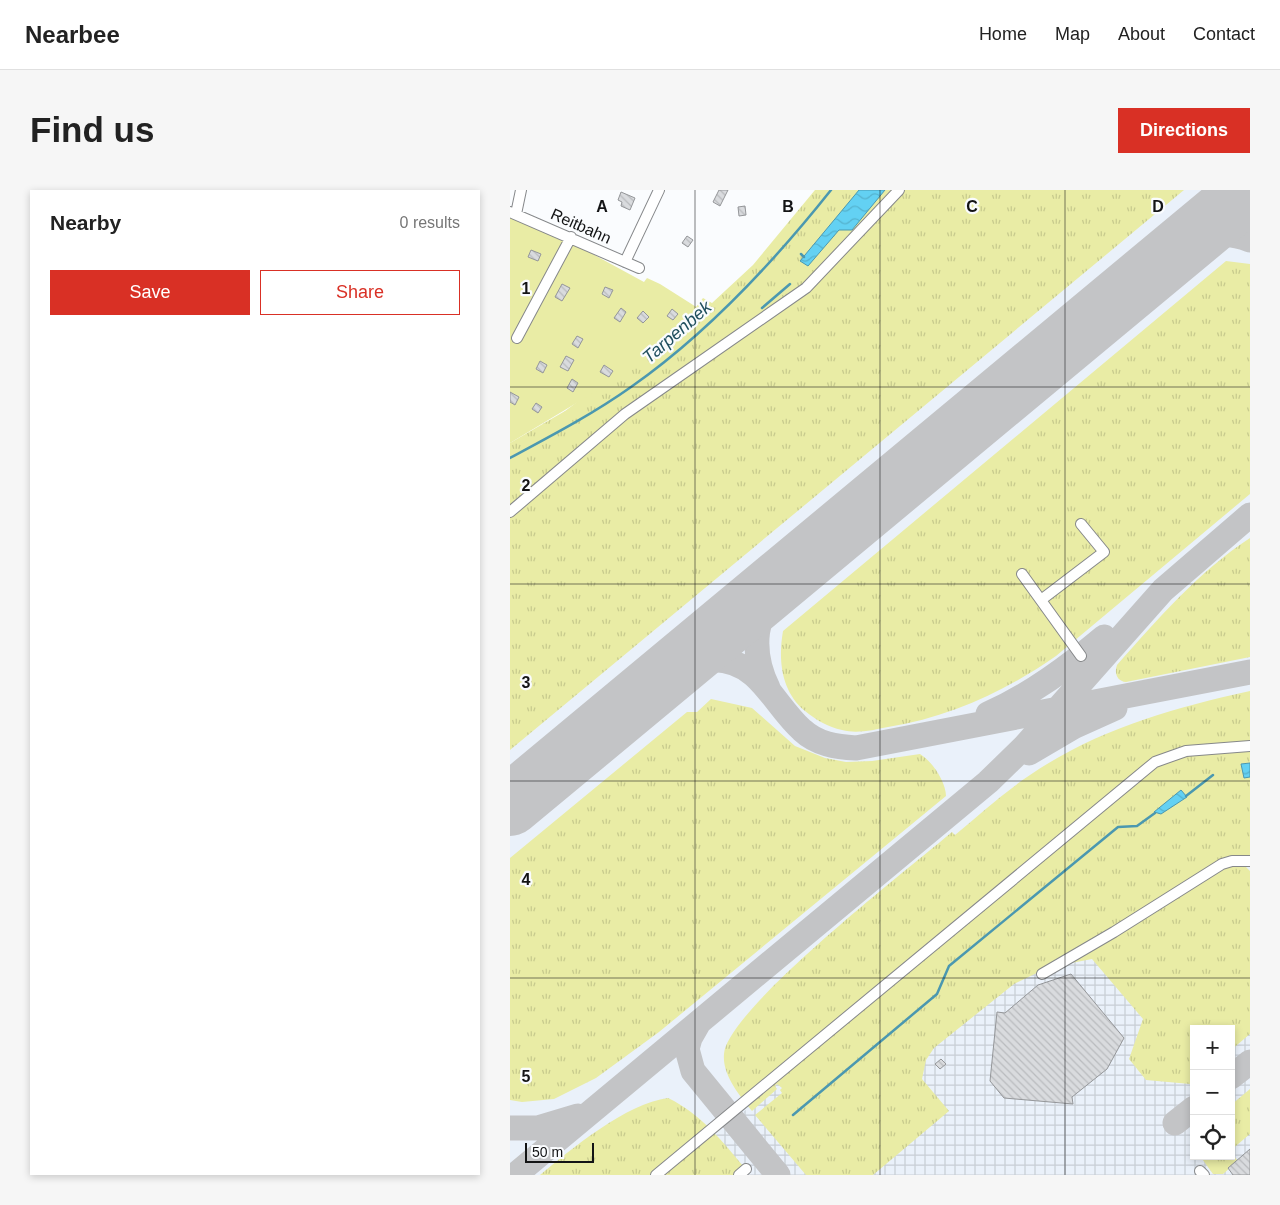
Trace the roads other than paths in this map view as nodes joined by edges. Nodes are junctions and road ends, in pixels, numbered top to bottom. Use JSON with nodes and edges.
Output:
{"nodes":[{"id":1,"x":521,"y":190,"type":"edge"},
{"id":2,"x":659,"y":190,"type":"edge"},
{"id":3,"x":899,"y":190,"type":"edge"},
{"id":4,"x":513,"y":213,"type":"edge"},
{"id":5,"x":571,"y":237,"type":"junction"},
{"id":6,"x":625,"y":262,"type":"junction"},
{"id":7,"x":638,"y":268,"type":"dead end"},
{"id":8,"x":517,"y":338,"type":"dead end"},
{"id":9,"x":510,"y":512,"type":"edge"},
{"id":10,"x":1081,"y":524,"type":"dead end"},
{"id":11,"x":1022,"y":574,"type":"dead end"},
{"id":12,"x":1041,"y":600,"type":"junction"},
{"id":13,"x":1081,"y":656,"type":"dead end"},
{"id":14,"x":1250,"y":746,"type":"edge"},
{"id":15,"x":1250,"y":862,"type":"edge"},
{"id":16,"x":1042,"y":974,"type":"dead end"},
{"id":17,"x":656,"y":1175,"type":"edge"}],
"edges":[{"from":1,"to":4,"type":"street"},
{"from":2,"to":6,"type":"street"},
{"from":3,"to":9,"type":"street"},
{"from":4,"to":5,"type":"street","name":"Reitbahn"},
{"from":5,"to":6,"type":"street","name":"Reitbahn"},
{"from":5,"to":8,"type":"street"},
{"from":6,"to":7,"type":"street","name":"Reitbahn"},
{"from":10,"to":12,"type":"street"},
{"from":11,"to":12,"type":"street"},
{"from":12,"to":13,"type":"street"},
{"from":14,"to":17,"type":"street"},
{"from":15,"to":16,"type":"street"}]}
